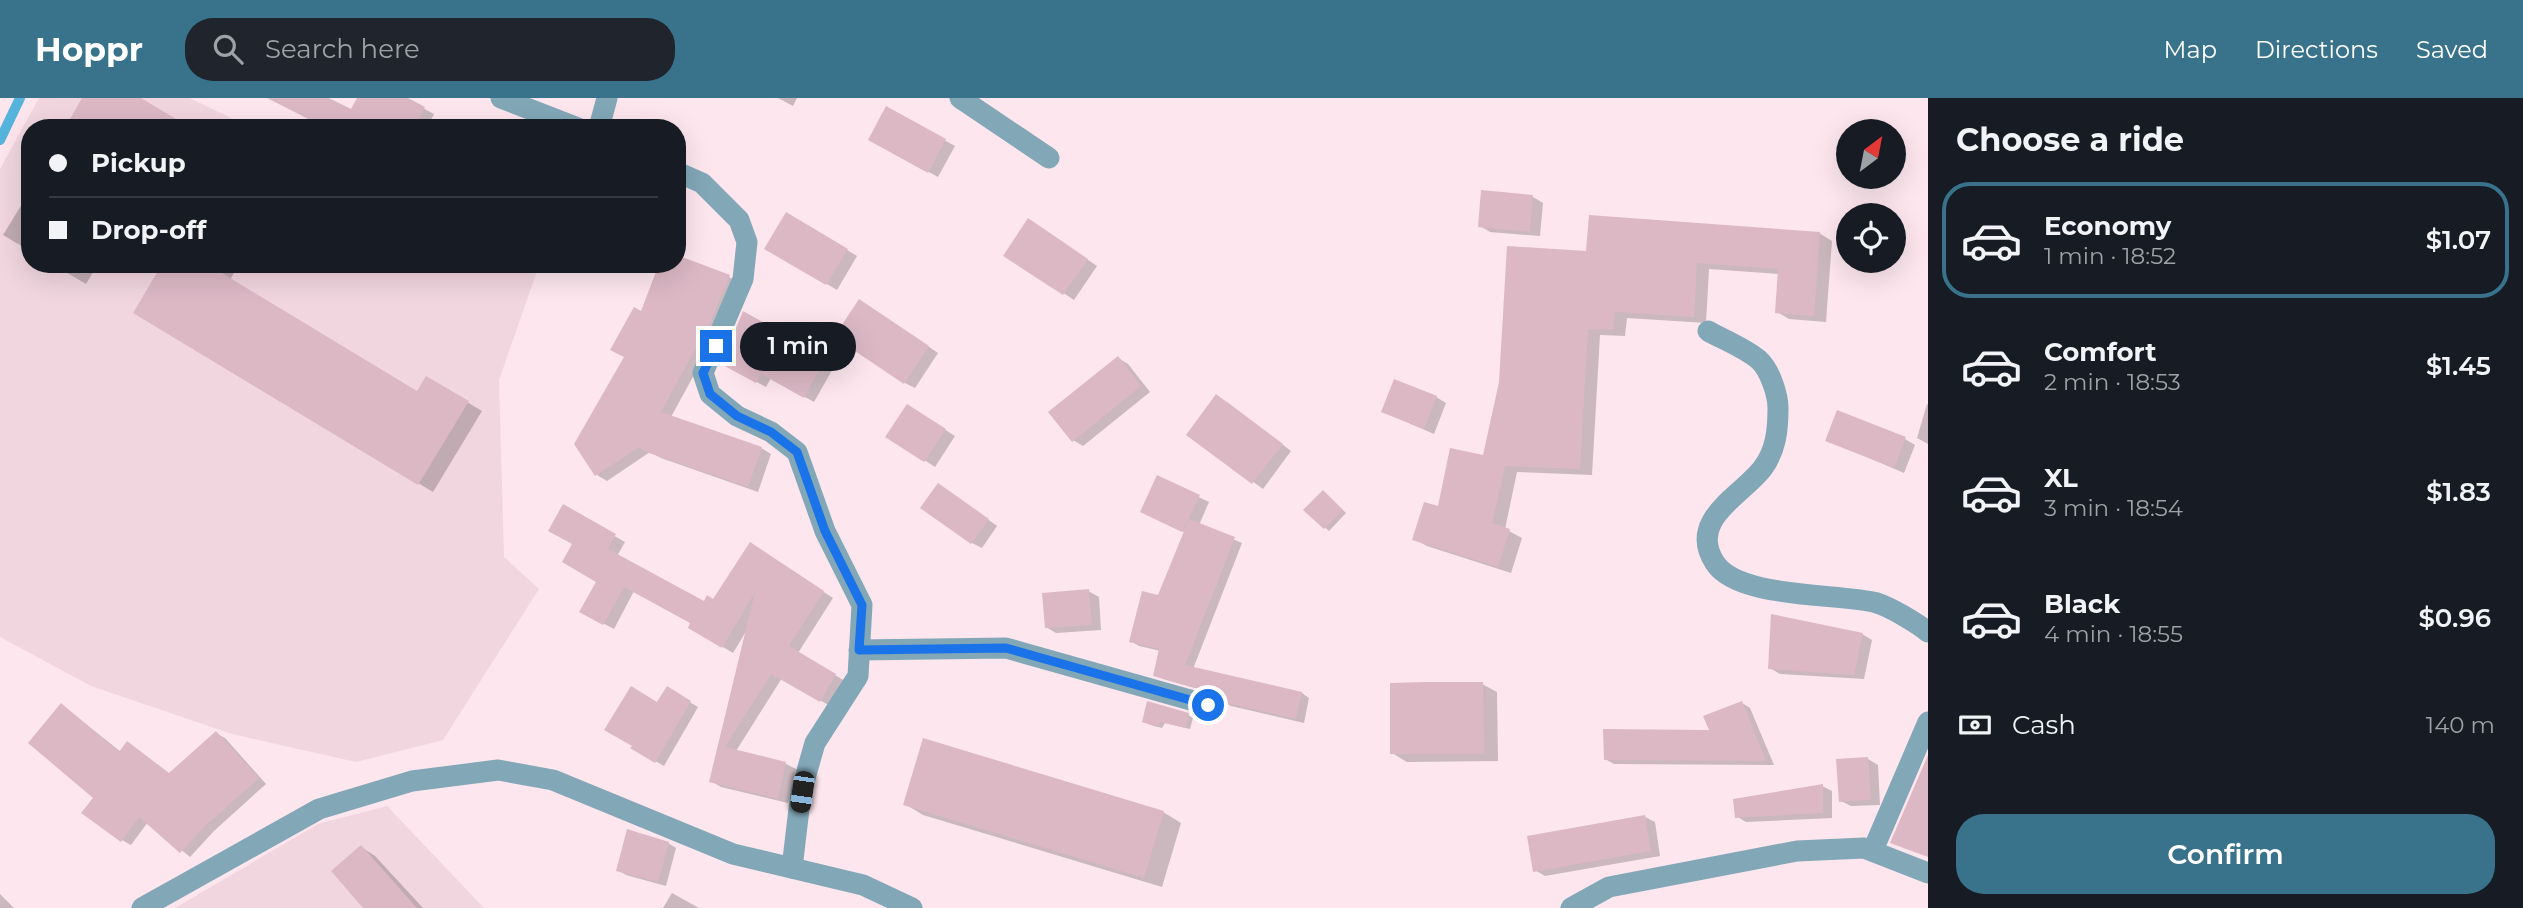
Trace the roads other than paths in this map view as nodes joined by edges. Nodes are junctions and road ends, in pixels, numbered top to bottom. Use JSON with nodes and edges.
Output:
{"nodes":[{"id":1,"x":501,"y":98,"type":"edge"},
{"id":2,"x":607,"y":98,"type":"edge"},
{"id":3,"x":960,"y":98,"type":"edge"},
{"id":4,"x":555,"y":119,"type":"edge"},
{"id":5,"x":601,"y":119,"type":"edge"},
{"id":6,"x":1049,"y":158,"type":"dead end"},
{"id":7,"x":686,"y":176,"type":"edge"},
{"id":8,"x":1708,"y":331,"type":"dead end"},
{"id":9,"x":1928,"y":632,"type":"edge"},
{"id":10,"x":859,"y":650,"type":"junction"},
{"id":11,"x":1208,"y":705,"type":"dead end"},
{"id":12,"x":1928,"y":722,"type":"edge"},
{"id":13,"x":1872,"y":850,"type":"junction"},
{"id":14,"x":792,"y":868,"type":"junction"},
{"id":15,"x":1928,"y":873,"type":"edge"},
{"id":16,"x":142,"y":908,"type":"edge"},
{"id":17,"x":912,"y":908,"type":"edge"},
{"id":18,"x":1571,"y":908,"type":"edge"}],
"edges":[{"from":1,"to":4,"type":"street"},
{"from":2,"to":5,"type":"street"},
{"from":3,"to":6,"type":"street"},
{"from":7,"to":10,"type":"street"},
{"from":8,"to":9,"type":"street"},
{"from":10,"to":11,"type":"street"},
{"from":10,"to":14,"type":"street"},
{"from":12,"to":13,"type":"street"},
{"from":13,"to":15,"type":"street"},
{"from":13,"to":18,"type":"street"},
{"from":14,"to":16,"type":"street"},
{"from":14,"to":17,"type":"street"}]}
